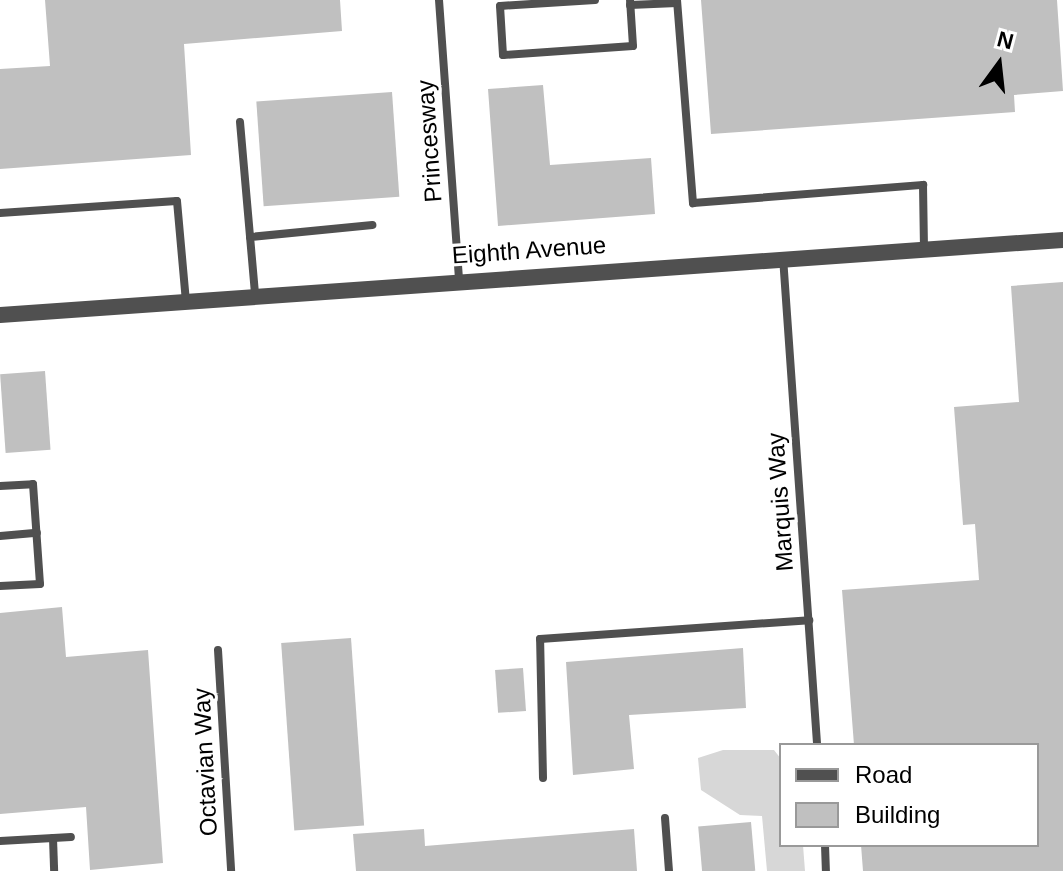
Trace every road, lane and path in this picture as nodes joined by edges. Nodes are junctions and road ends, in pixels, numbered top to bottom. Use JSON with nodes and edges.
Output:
{"nodes":[{"id":1,"x":439,"y":0,"type":"edge"},
{"id":2,"x":595,"y":0,"type":"edge"},
{"id":3,"x":677,"y":1,"type":"edge"},
{"id":4,"x":630,"y":3,"type":"edge"},
{"id":5,"x":240,"y":122,"type":"dead end"},
{"id":6,"x":0,"y":213,"type":"edge"},
{"id":7,"x":372,"y":225,"type":"dead end"},
{"id":8,"x":250,"y":237,"type":"junction"},
{"id":9,"x":1063,"y":240,"type":"edge"},
{"id":10,"x":924,"y":248,"type":"junction"},
{"id":11,"x":783,"y":256,"type":"junction"},
{"id":12,"x":459,"y":280,"type":"junction"},
{"id":13,"x":255,"y":295,"type":"junction"},
{"id":14,"x":186,"y":301,"type":"junction"},
{"id":15,"x":0,"y":315,"type":"edge"},
{"id":16,"x":0,"y":486,"type":"edge"},
{"id":17,"x":37,"y":533,"type":"junction"},
{"id":18,"x":0,"y":536,"type":"edge"},
{"id":19,"x":0,"y":586,"type":"edge"},
{"id":20,"x":809,"y":620,"type":"junction"},
{"id":21,"x":218,"y":650,"type":"dead end"},
{"id":22,"x":817,"y":743,"type":"edge"},
{"id":23,"x":543,"y":778,"type":"dead end"},
{"id":24,"x":665,"y":818,"type":"dead end"},
{"id":25,"x":71,"y":837,"type":"dead end"},
{"id":26,"x":53,"y":838,"type":"junction"},
{"id":27,"x":0,"y":841,"type":"edge"},
{"id":28,"x":825,"y":847,"type":"edge"},
{"id":29,"x":54,"y":871,"type":"edge"},
{"id":30,"x":231,"y":871,"type":"edge"},
{"id":31,"x":669,"y":871,"type":"edge"},
{"id":32,"x":826,"y":871,"type":"edge"}],
"edges":[{"from":1,"to":12,"type":"lane","name":"Princesway"},
{"from":2,"to":4,"type":"lane"},
{"from":3,"to":4,"type":"lane"},
{"from":3,"to":10,"type":"lane"},
{"from":5,"to":8,"type":"lane"},
{"from":6,"to":14,"type":"lane"},
{"from":7,"to":8,"type":"lane"},
{"from":8,"to":13,"type":"lane"},
{"from":9,"to":10,"type":"street","name":"Eighth Avenue"},
{"from":10,"to":11,"type":"street","name":"Eighth Avenue"},
{"from":11,"to":12,"type":"street","name":"Eighth Avenue"},
{"from":11,"to":20,"type":"lane","name":"Marquis Way"},
{"from":12,"to":13,"type":"street","name":"Eighth Avenue"},
{"from":13,"to":14,"type":"street","name":"Eighth Avenue"},
{"from":14,"to":15,"type":"street","name":"Eighth Avenue"},
{"from":16,"to":17,"type":"lane"},
{"from":17,"to":18,"type":"lane"},
{"from":17,"to":19,"type":"lane"},
{"from":20,"to":22,"type":"lane","name":"Marquis Way"},
{"from":20,"to":23,"type":"lane"},
{"from":21,"to":30,"type":"lane","name":"Octavian Way"},
{"from":24,"to":31,"type":"lane"},
{"from":25,"to":26,"type":"lane"},
{"from":26,"to":27,"type":"lane"},
{"from":26,"to":29,"type":"lane"},
{"from":28,"to":32,"type":"lane"}]}
